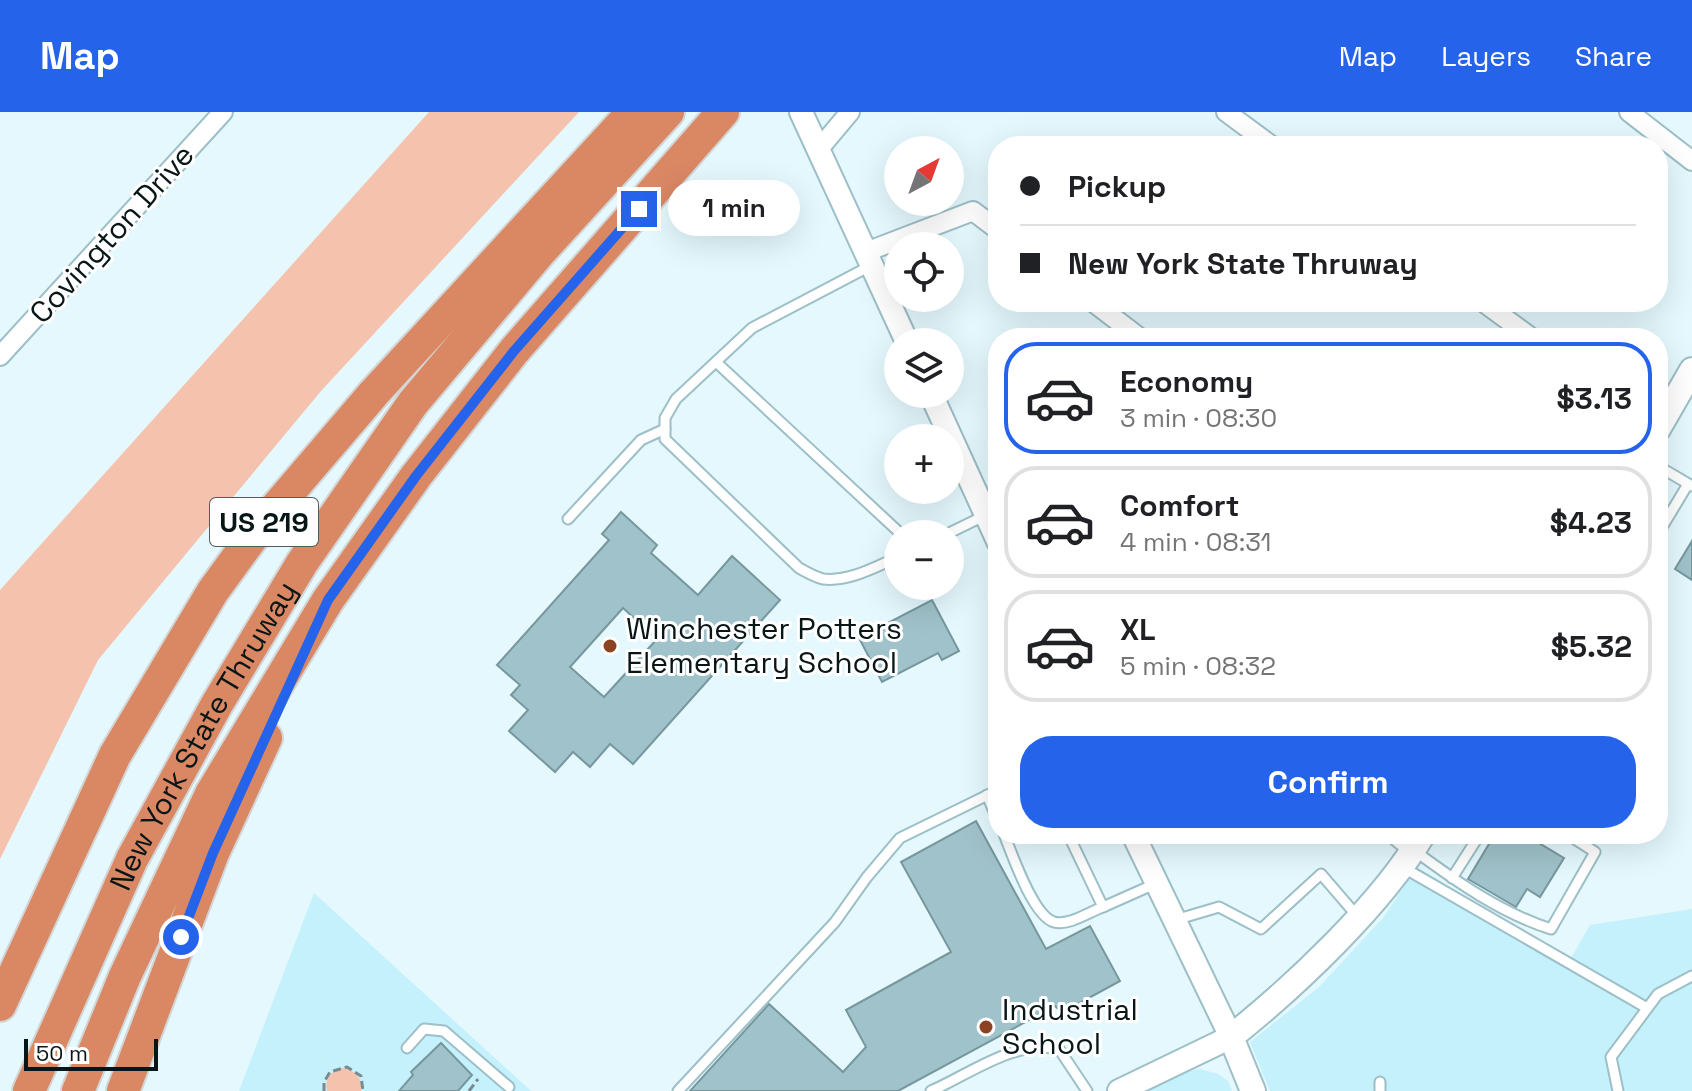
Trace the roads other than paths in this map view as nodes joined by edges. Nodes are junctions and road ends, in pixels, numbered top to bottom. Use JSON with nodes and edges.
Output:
{"nodes":[{"id":1,"x":223,"y":112,"type":"edge"},
{"id":2,"x":633,"y":112,"type":"edge"},
{"id":3,"x":668,"y":112,"type":"edge"},
{"id":4,"x":801,"y":112,"type":"edge"},
{"id":5,"x":850,"y":112,"type":"edge"},
{"id":6,"x":1226,"y":112,"type":"edge"},
{"id":7,"x":1629,"y":112,"type":"edge"},
{"id":8,"x":722,"y":113,"type":"edge"},
{"id":9,"x":1258,"y":136,"type":"edge"},
{"id":10,"x":1660,"y":136,"type":"edge"},
{"id":11,"x":1668,"y":142,"type":"edge"},
{"id":12,"x":819,"y":149,"type":"junction"},
{"id":13,"x":1692,"y":161,"type":"edge"},
{"id":14,"x":988,"y":222,"type":"edge"},
{"id":15,"x":869,"y":259,"type":"junction"},
{"id":16,"x":1106,"y":312,"type":"edge"},
{"id":17,"x":1497,"y":312,"type":"edge"},
{"id":18,"x":901,"y":328,"type":"edge"},
{"id":19,"x":1127,"y":328,"type":"edge"},
{"id":20,"x":1518,"y":328,"type":"edge"},
{"id":21,"x":0,"y":356,"type":"edge"},
{"id":22,"x":716,"y":362,"type":"junction"},
{"id":23,"x":1692,"y":370,"type":"edge"},
{"id":24,"x":937,"y":408,"type":"edge"},
{"id":25,"x":1668,"y":412,"type":"edge"},
{"id":26,"x":665,"y":429,"type":"junction"},
{"id":27,"x":1668,"y":472,"type":"edge"},
{"id":28,"x":1690,"y":485,"type":"edge"},
{"id":29,"x":986,"y":515,"type":"junction"},
{"id":30,"x":568,"y":519,"type":"dead end"},
{"id":31,"x":988,"y":519,"type":"edge"},
{"id":32,"x":1668,"y":519,"type":"edge"},
{"id":33,"x":886,"y":520,"type":"edge"},
{"id":34,"x":964,"y":526,"type":"edge"},
{"id":35,"x":884,"y":563,"type":"edge"},
{"id":36,"x":328,"y":600,"type":"junction"},
{"id":37,"x":987,"y":795,"type":"edge"},
{"id":38,"x":1009,"y":844,"type":"edge"},
{"id":39,"x":1073,"y":844,"type":"edge"},
{"id":40,"x":1138,"y":844,"type":"edge"},
{"id":41,"x":1474,"y":844,"type":"edge"},
{"id":42,"x":1583,"y":844,"type":"edge"},
{"id":43,"x":1412,"y":850,"type":"edge"},
{"id":44,"x":1452,"y":878,"type":"junction"},
{"id":45,"x":1157,"y":883,"type":"junction"},
{"id":46,"x":1103,"y":907,"type":"junction"},
{"id":47,"x":1358,"y":917,"type":"junction"},
{"id":48,"x":1175,"y":920,"type":"junction"},
{"id":49,"x":1692,"y":976,"type":"edge"},
{"id":50,"x":0,"y":1005,"type":"edge"},
{"id":51,"x":1647,"y":1008,"type":"junction"},
{"id":52,"x":1231,"y":1037,"type":"junction"},
{"id":53,"x":407,"y":1048,"type":"dead end"},
{"id":54,"x":509,"y":1087,"type":"dead end"},
{"id":55,"x":29,"y":1091,"type":"edge"},
{"id":56,"x":78,"y":1091,"type":"edge"},
{"id":57,"x":123,"y":1091,"type":"edge"},
{"id":58,"x":678,"y":1091,"type":"edge"},
{"id":59,"x":931,"y":1091,"type":"edge"},
{"id":60,"x":1087,"y":1091,"type":"edge"},
{"id":61,"x":1119,"y":1091,"type":"edge"},
{"id":62,"x":1253,"y":1091,"type":"edge"},
{"id":63,"x":1618,"y":1091,"type":"edge"}],
"edges":[{"from":1,"to":21,"type":"street","name":"Covington Drive"},
{"from":2,"to":50,"type":"highway","number":"US 219"},
{"from":3,"to":55,"type":"highway","name":"New York State Thruway"},
{"from":4,"to":12,"type":"street"},
{"from":5,"to":12,"type":"street"},
{"from":6,"to":9,"type":"street"},
{"from":7,"to":10,"type":"street"},
{"from":8,"to":36,"type":"highway","name":"New York State Thruway"},
{"from":11,"to":13,"type":"street"},
{"from":12,"to":15,"type":"street"},
{"from":14,"to":15,"type":"street"},
{"from":15,"to":18,"type":"street"},
{"from":15,"to":22,"type":"lane"},
{"from":16,"to":19,"type":"street"},
{"from":17,"to":20,"type":"street"},
{"from":22,"to":26,"type":"lane"},
{"from":22,"to":33,"type":"lane"},
{"from":23,"to":25,"type":"main road"},
{"from":24,"to":29,"type":"street"},
{"from":26,"to":30,"type":"lane"},
{"from":26,"to":35,"type":"lane"},
{"from":27,"to":28,"type":"lane"},
{"from":28,"to":32,"type":"lane"},
{"from":29,"to":31,"type":"street"},
{"from":29,"to":34,"type":"lane"},
{"from":36,"to":56,"type":"highway","name":"New York State Thruway"},
{"from":36,"to":57,"type":"highway"},
{"from":37,"to":58,"type":"lane"},
{"from":38,"to":46,"type":"lane"},
{"from":39,"to":46,"type":"lane"},
{"from":40,"to":45,"type":"street"},
{"from":41,"to":44,"type":"lane"},
{"from":42,"to":44,"type":"lane"},
{"from":43,"to":44,"type":"lane"},
{"from":43,"to":47,"type":"main road"},
{"from":43,"to":51,"type":"lane"},
{"from":45,"to":46,"type":"lane"},
{"from":45,"to":48,"type":"street"},
{"from":47,"to":48,"type":"lane"},
{"from":47,"to":52,"type":"main road"},
{"from":48,"to":52,"type":"street"},
{"from":49,"to":51,"type":"lane"},
{"from":51,"to":63,"type":"lane"},
{"from":52,"to":61,"type":"street"},
{"from":52,"to":62,"type":"main road"},
{"from":53,"to":54,"type":"lane"},
{"from":59,"to":60,"type":"lane"}]}
